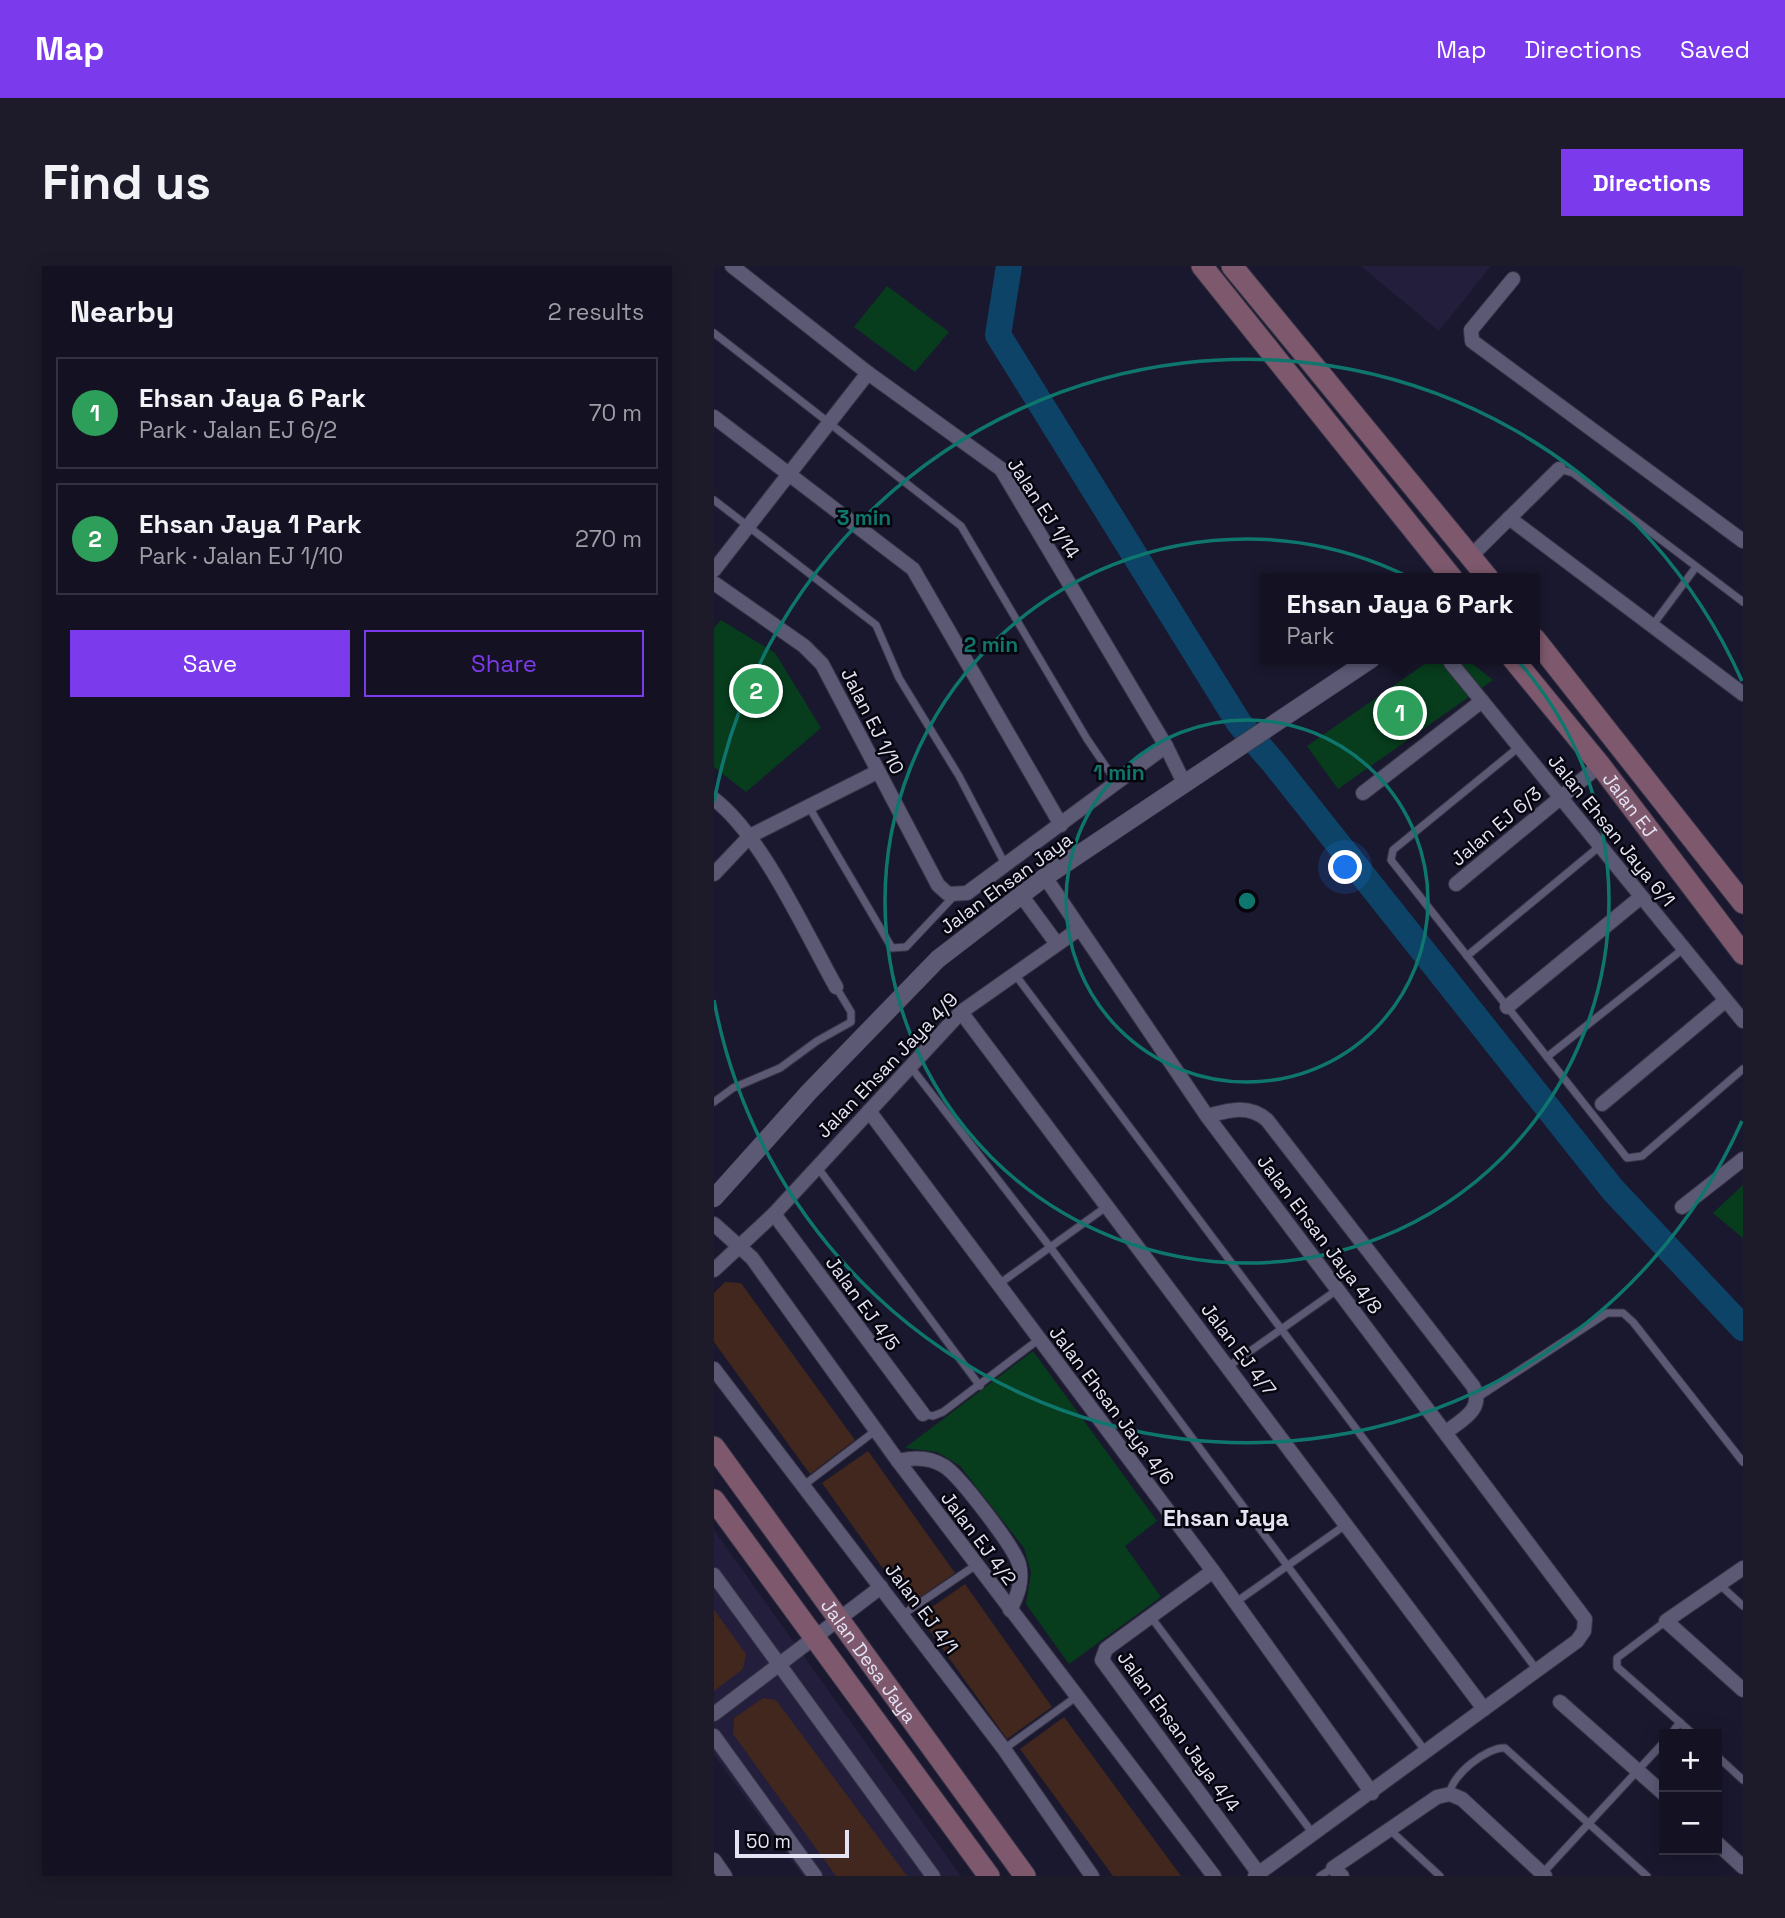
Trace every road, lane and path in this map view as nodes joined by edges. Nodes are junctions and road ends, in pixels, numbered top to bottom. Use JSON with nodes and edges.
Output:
{"nodes":[{"id":1,"x":732,"y":266,"type":"edge"},
{"id":2,"x":1202,"y":266,"type":"edge"},
{"id":3,"x":1232,"y":266,"type":"edge"},
{"id":4,"x":1513,"y":279,"type":"dead end"},
{"id":5,"x":714,"y":333,"type":"edge"},
{"id":6,"x":868,"y":373,"type":"junction"},
{"id":7,"x":714,"y":417,"type":"edge"},
{"id":8,"x":829,"y":424,"type":"junction"},
{"id":9,"x":1559,"y":469,"type":"joint"},
{"id":10,"x":789,"y":475,"type":"junction"},
{"id":11,"x":714,"y":500,"type":"edge"},
{"id":12,"x":1508,"y":519,"type":"junction"},
{"id":13,"x":747,"y":527,"type":"junction"},
{"id":14,"x":1417,"y":534,"type":"junction"},
{"id":15,"x":1743,"y":541,"type":"edge"},
{"id":16,"x":1471,"y":556,"type":"junction"},
{"id":17,"x":1696,"y":567,"type":"junction"},
{"id":18,"x":714,"y":570,"type":"edge"},
{"id":19,"x":1433,"y":573,"type":"edge"},
{"id":20,"x":1448,"y":573,"type":"edge"},
{"id":21,"x":1484,"y":573,"type":"edge"},
{"id":22,"x":715,"y":588,"type":"edge"},
{"id":23,"x":1743,"y":601,"type":"edge"},
{"id":24,"x":1652,"y":627,"type":"junction"},
{"id":25,"x":1540,"y":645,"type":"edge"},
{"id":26,"x":1364,"y":664,"type":"edge"},
{"id":27,"x":1452,"y":664,"type":"edge"},
{"id":28,"x":1517,"y":664,"type":"edge"},
{"id":29,"x":1743,"y":694,"type":"edge"},
{"id":30,"x":1482,"y":701,"type":"junction"},
{"id":31,"x":1166,"y":746,"type":"junction"},
{"id":32,"x":1519,"y":747,"type":"junction"},
{"id":33,"x":1600,"y":765,"type":"junction"},
{"id":34,"x":877,"y":772,"type":"junction"},
{"id":35,"x":1117,"y":783,"type":"junction"},
{"id":36,"x":1185,"y":785,"type":"junction"},
{"id":37,"x":1363,"y":793,"type":"dead end"},
{"id":38,"x":1560,"y":797,"type":"junction"},
{"id":39,"x":714,"y":799,"type":"edge"},
{"id":40,"x":808,"y":807,"type":"junction"},
{"id":41,"x":1061,"y":825,"type":"junction"},
{"id":42,"x":750,"y":836,"type":"junction"},
{"id":43,"x":1600,"y":846,"type":"junction"},
{"id":44,"x":1005,"y":864,"type":"junction"},
{"id":45,"x":714,"y":874,"type":"edge"},
{"id":46,"x":1045,"y":877,"type":"junction"},
{"id":47,"x":1456,"y":884,"type":"dead end"},
{"id":48,"x":960,"y":894,"type":"junction"},
{"id":49,"x":1021,"y":895,"type":"junction"},
{"id":50,"x":1641,"y":897,"type":"junction"},
{"id":51,"x":1743,"y":904,"type":"edge"},
{"id":52,"x":1079,"y":929,"type":"junction"},
{"id":53,"x":1057,"y":944,"type":"junction"},
{"id":54,"x":1683,"y":949,"type":"junction"},
{"id":55,"x":1743,"y":954,"type":"edge"},
{"id":56,"x":1467,"y":956,"type":"junction"},
{"id":57,"x":1014,"y":972,"type":"junction"},
{"id":58,"x":836,"y":987,"type":"joint"},
{"id":59,"x":1725,"y":1001,"type":"junction"},
{"id":60,"x":1507,"y":1007,"type":"junction"},
{"id":61,"x":961,"y":1012,"type":"junction"},
{"id":62,"x":1743,"y":1021,"type":"edge"},
{"id":63,"x":1547,"y":1057,"type":"junction"},
{"id":64,"x":910,"y":1065,"type":"junction"},
{"id":65,"x":1743,"y":1069,"type":"edge"},
{"id":66,"x":714,"y":1102,"type":"edge"},
{"id":67,"x":1602,"y":1104,"type":"dead end"},
{"id":68,"x":869,"y":1111,"type":"junction"},
{"id":69,"x":1207,"y":1116,"type":"junction"},
{"id":70,"x":1743,"y":1159,"type":"edge"},
{"id":71,"x":817,"y":1167,"type":"junction"},
{"id":72,"x":714,"y":1198,"type":"edge"},
{"id":73,"x":1106,"y":1207,"type":"junction"},
{"id":74,"x":1682,"y":1207,"type":"dead end"},
{"id":75,"x":774,"y":1214,"type":"junction"},
{"id":76,"x":714,"y":1224,"type":"edge"},
{"id":77,"x":738,"y":1245,"type":"junction"},
{"id":78,"x":1050,"y":1247,"type":"junction"},
{"id":79,"x":714,"y":1270,"type":"edge"},
{"id":80,"x":999,"y":1285,"type":"junction"},
{"id":81,"x":1337,"y":1289,"type":"junction"},
{"id":82,"x":1281,"y":1329,"type":"junction"},
{"id":83,"x":1038,"y":1340,"type":"junction"},
{"id":84,"x":1229,"y":1366,"type":"junction"},
{"id":85,"x":714,"y":1369,"type":"edge"},
{"id":86,"x":980,"y":1386,"type":"junction"},
{"id":87,"x":1477,"y":1398,"type":"junction"},
{"id":88,"x":923,"y":1414,"type":"joint"},
{"id":89,"x":875,"y":1431,"type":"junction"},
{"id":90,"x":1446,"y":1432,"type":"junction"},
{"id":91,"x":714,"y":1448,"type":"edge"},
{"id":92,"x":898,"y":1461,"type":"junction"},
{"id":93,"x":1743,"y":1462,"type":"edge"},
{"id":94,"x":804,"y":1485,"type":"junction"},
{"id":95,"x":714,"y":1500,"type":"edge"},
{"id":96,"x":1344,"y":1525,"type":"junction"},
{"id":97,"x":976,"y":1565,"type":"junction"},
{"id":98,"x":1287,"y":1567,"type":"junction"},
{"id":99,"x":1743,"y":1568,"type":"edge"},
{"id":100,"x":1213,"y":1571,"type":"junction"},
{"id":101,"x":714,"y":1575,"type":"edge"},
{"id":102,"x":1720,"y":1585,"type":"junction"},
{"id":103,"x":881,"y":1587,"type":"junction"},
{"id":104,"x":1235,"y":1602,"type":"junction"},
{"id":105,"x":1743,"y":1606,"type":"edge"},
{"id":106,"x":1010,"y":1610,"type":"junction"},
{"id":107,"x":902,"y":1615,"type":"junction"},
{"id":108,"x":1152,"y":1617,"type":"junction"},
{"id":109,"x":841,"y":1619,"type":"junction"},
{"id":110,"x":1666,"y":1622,"type":"junction"},
{"id":111,"x":816,"y":1638,"type":"junction"},
{"id":112,"x":779,"y":1665,"type":"junction"},
{"id":113,"x":1537,"y":1670,"type":"junction"},
{"id":114,"x":1743,"y":1690,"type":"edge"},
{"id":115,"x":1076,"y":1697,"type":"junction"},
{"id":116,"x":1560,"y":1702,"type":"dead end"},
{"id":117,"x":1484,"y":1709,"type":"junction"},
{"id":118,"x":714,"y":1714,"type":"edge"},
{"id":119,"x":1681,"y":1722,"type":"junction"},
{"id":120,"x":1675,"y":1729,"type":"edge"},
{"id":121,"x":1688,"y":1729,"type":"edge"},
{"id":122,"x":714,"y":1736,"type":"edge"},
{"id":123,"x":1659,"y":1748,"type":"edge"},
{"id":124,"x":1004,"y":1749,"type":"junction"},
{"id":125,"x":1426,"y":1752,"type":"junction"},
{"id":126,"x":1722,"y":1761,"type":"edge"},
{"id":127,"x":1640,"y":1772,"type":"junction"},
{"id":128,"x":1743,"y":1780,"type":"edge"},
{"id":129,"x":1662,"y":1792,"type":"edge"},
{"id":130,"x":1372,"y":1793,"type":"junction"},
{"id":131,"x":1456,"y":1797,"type":"junction"},
{"id":132,"x":1588,"y":1824,"type":"junction"},
{"id":133,"x":1390,"y":1830,"type":"junction"},
{"id":134,"x":1314,"y":1835,"type":"junction"},
{"id":135,"x":1722,"y":1848,"type":"edge"},
{"id":136,"x":714,"y":1860,"type":"edge"},
{"id":137,"x":1743,"y":1867,"type":"edge"},
{"id":138,"x":1331,"y":1873,"type":"edge"},
{"id":139,"x":1257,"y":1875,"type":"edge"},
{"id":140,"x":1543,"y":1875,"type":"edge"},
{"id":141,"x":725,"y":1876,"type":"edge"},
{"id":142,"x":815,"y":1876,"type":"edge"},
{"id":143,"x":933,"y":1876,"type":"edge"},
{"id":144,"x":989,"y":1876,"type":"edge"},
{"id":145,"x":1025,"y":1876,"type":"edge"},
{"id":146,"x":1091,"y":1876,"type":"edge"},
{"id":147,"x":1214,"y":1876,"type":"edge"},
{"id":148,"x":1440,"y":1876,"type":"edge"},
{"id":149,"x":1647,"y":1876,"type":"edge"}],
"edges":[{"from":1,"to":6,"type":"street","name":"Jalan EJ 1/14"},
{"from":2,"to":14,"type":"main road"},
{"from":3,"to":16,"type":"main road"},
{"from":4,"to":15,"type":"street"},
{"from":5,"to":8,"type":"lane"},
{"from":6,"to":8,"type":"street"},
{"from":6,"to":31,"type":"street","name":"Jalan EJ 1/14"},
{"from":7,"to":10,"type":"street"},
{"from":8,"to":10,"type":"street"},
{"from":8,"to":35,"type":"lane"},
{"from":9,"to":12,"type":"street"},
{"from":9,"to":17,"type":"lane"},
{"from":10,"to":13,"type":"street"},
{"from":10,"to":41,"type":"street"},
{"from":11,"to":13,"type":"lane"},
{"from":12,"to":16,"type":"street"},
{"from":12,"to":24,"type":"street"},
{"from":13,"to":18,"type":"street"},
{"from":13,"to":44,"type":"lane"},
{"from":14,"to":19,"type":"street"},
{"from":14,"to":20,"type":"main road"},
{"from":16,"to":21,"type":"main road"},
{"from":17,"to":23,"type":"lane"},
{"from":17,"to":24,"type":"lane"},
{"from":22,"to":34,"type":"street","name":"Jalan EJ 1/10"},
{"from":24,"to":29,"type":"street"},
{"from":25,"to":51,"type":"main road","name":"Jalan EJ"},
{"from":26,"to":36,"type":"street","name":"Jalan Ehsan Jaya"},
{"from":27,"to":30,"type":"street","name":"Jalan Ehsan Jaya 6/1"},
{"from":28,"to":33,"type":"main road","name":"Jalan EJ"},
{"from":30,"to":32,"type":"street","name":"Jalan Ehsan Jaya 6/1"},
{"from":30,"to":37,"type":"street"},
{"from":31,"to":35,"type":"street"},
{"from":31,"to":36,"type":"street","name":"Jalan EJ 1/14"},
{"from":32,"to":38,"type":"street","name":"Jalan Ehsan Jaya 6/1"},
{"from":32,"to":56,"type":"lane"},
{"from":33,"to":38,"type":"street","name":"Jalan EJ 6/3"},
{"from":33,"to":55,"type":"main road","name":"Jalan EJ"},
{"from":34,"to":40,"type":"street"},
{"from":34,"to":48,"type":"street","name":"Jalan EJ 1/10"},
{"from":35,"to":41,"type":"street"},
{"from":36,"to":46,"type":"street","name":"Jalan Ehsan Jaya"},
{"from":38,"to":43,"type":"street","name":"Jalan Ehsan Jaya 6/1"},
{"from":38,"to":47,"type":"street","name":"Jalan EJ 6/3"},
{"from":39,"to":42,"type":"street"},
{"from":40,"to":42,"type":"street"},
{"from":40,"to":48,"type":"lane"},
{"from":41,"to":44,"type":"street"},
{"from":42,"to":45,"type":"street"},
{"from":42,"to":58,"type":"street"},
{"from":43,"to":50,"type":"street","name":"Jalan Ehsan Jaya 6/1"},
{"from":43,"to":56,"type":"lane"},
{"from":44,"to":48,"type":"street"},
{"from":46,"to":49,"type":"street","name":"Jalan Ehsan Jaya"},
{"from":46,"to":52,"type":"street","name":"Jalan Ehsan Jaya 4/8"},
{"from":49,"to":53,"type":"street"},
{"from":49,"to":72,"type":"street","name":"Jalan Ehsan Jaya"},
{"from":50,"to":54,"type":"street","name":"Jalan Ehsan Jaya 6/1"},
{"from":50,"to":60,"type":"street"},
{"from":52,"to":53,"type":"street","name":"Jalan Ehsan Jaya 4/9"},
{"from":52,"to":69,"type":"street","name":"Jalan Ehsan Jaya 4/8"},
{"from":53,"to":57,"type":"street","name":"Jalan Ehsan Jaya 4/9"},
{"from":54,"to":59,"type":"street","name":"Jalan Ehsan Jaya 6/1"},
{"from":54,"to":63,"type":"lane"},
{"from":56,"to":60,"type":"lane"},
{"from":57,"to":61,"type":"street","name":"Jalan Ehsan Jaya 4/9"},
{"from":57,"to":82,"type":"lane"},
{"from":58,"to":66,"type":"lane"},
{"from":59,"to":62,"type":"street","name":"Jalan Ehsan Jaya 6/1"},
{"from":59,"to":67,"type":"street"},
{"from":60,"to":63,"type":"lane"},
{"from":61,"to":64,"type":"street","name":"Jalan Ehsan Jaya 4/9"},
{"from":61,"to":73,"type":"street","name":"Jalan EJ 4/7"},
{"from":63,"to":65,"type":"lane"},
{"from":64,"to":68,"type":"street","name":"Jalan Ehsan Jaya 4/9"},
{"from":64,"to":78,"type":"lane"},
{"from":68,"to":71,"type":"street","name":"Jalan Ehsan Jaya 4/9"},
{"from":68,"to":80,"type":"street","name":"Jalan Ehsan Jaya 4/6"},
{"from":69,"to":81,"type":"street","name":"Jalan Ehsan Jaya 4/8"},
{"from":69,"to":87,"type":"street"},
{"from":70,"to":74,"type":"street"},
{"from":71,"to":75,"type":"street","name":"Jalan Ehsan Jaya 4/9"},
{"from":71,"to":86,"type":"lane"},
{"from":73,"to":78,"type":"lane"},
{"from":73,"to":84,"type":"street","name":"Jalan EJ 4/7"},
{"from":75,"to":77,"type":"street","name":"Jalan Ehsan Jaya 4/9"},
{"from":75,"to":88,"type":"street","name":"Jalan EJ 4/5"},
{"from":76,"to":77,"type":"street","name":"Jalan EJ 4/2"},
{"from":77,"to":79,"type":"street","name":"Jalan Ehsan Jaya 4/9"},
{"from":77,"to":89,"type":"street","name":"Jalan EJ 4/2"},
{"from":78,"to":80,"type":"lane"},
{"from":78,"to":98,"type":"lane"},
{"from":80,"to":83,"type":"street","name":"Jalan Ehsan Jaya 4/6"},
{"from":81,"to":82,"type":"lane"},
{"from":81,"to":90,"type":"street","name":"Jalan Ehsan Jaya 4/8"},
{"from":82,"to":84,"type":"lane"},
{"from":82,"to":113,"type":"lane"},
{"from":83,"to":86,"type":"lane"},
{"from":83,"to":100,"type":"street","name":"Jalan Ehsan Jaya 4/6"},
{"from":84,"to":96,"type":"street","name":"Jalan EJ 4/7"},
{"from":85,"to":94,"type":"street","name":"Jalan EJ 4/1"},
{"from":86,"to":88,"type":"lane"},
{"from":87,"to":90,"type":"street"},
{"from":87,"to":93,"type":"lane"},
{"from":89,"to":92,"type":"street","name":"Jalan EJ 4/2"},
{"from":89,"to":94,"type":"lane"},
{"from":90,"to":113,"type":"street","name":"Jalan Ehsan Jaya 4/8"},
{"from":91,"to":109,"type":"main road","name":"Jalan Desa Jaya"},
{"from":92,"to":97,"type":"street","name":"Jalan EJ 4/2"},
{"from":92,"to":106,"type":"street"},
{"from":94,"to":103,"type":"street","name":"Jalan EJ 4/1"},
{"from":95,"to":111,"type":"main road","name":"Jalan Desa Jaya"},
{"from":96,"to":98,"type":"lane"},
{"from":96,"to":117,"type":"street","name":"Jalan EJ 4/7"},
{"from":97,"to":106,"type":"street","name":"Jalan EJ 4/2"},
{"from":97,"to":107,"type":"lane"},
{"from":98,"to":104,"type":"lane"},
{"from":98,"to":125,"type":"lane"},
{"from":99,"to":102,"type":"street"},
{"from":100,"to":104,"type":"street","name":"Jalan Ehsan Jaya 4/6"},
{"from":100,"to":108,"type":"street","name":"Jalan Ehsan Jaya 4/4"},
{"from":101,"to":112,"type":"street"},
{"from":102,"to":105,"type":"lane"},
{"from":102,"to":110,"type":"street"},
{"from":103,"to":107,"type":"street","name":"Jalan EJ 4/1"},
{"from":103,"to":109,"type":"street"},
{"from":104,"to":130,"type":"street","name":"Jalan Ehsan Jaya 4/6"},
{"from":106,"to":115,"type":"street","name":"Jalan EJ 4/2"},
{"from":107,"to":124,"type":"street","name":"Jalan EJ 4/1"},
{"from":108,"to":134,"type":"lane"},
{"from":108,"to":139,"type":"street","name":"Jalan Ehsan Jaya 4/4"},
{"from":109,"to":111,"type":"street"},
{"from":109,"to":145,"type":"main road","name":"Jalan Desa Jaya"},
{"from":110,"to":114,"type":"street"},
{"from":110,"to":119,"type":"lane"},
{"from":111,"to":112,"type":"street"},
{"from":111,"to":144,"type":"main road","name":"Jalan Desa Jaya"},
{"from":112,"to":118,"type":"street"},
{"from":112,"to":143,"type":"street"},
{"from":113,"to":117,"type":"street"},
{"from":115,"to":124,"type":"lane"},
{"from":115,"to":147,"type":"street","name":"Jalan EJ 4/2"},
{"from":116,"to":127,"type":"street"},
{"from":117,"to":125,"type":"street"},
{"from":119,"to":120,"type":"lane"},
{"from":119,"to":121,"type":"lane"},
{"from":122,"to":142,"type":"street"},
{"from":123,"to":127,"type":"lane"},
{"from":124,"to":146,"type":"street","name":"Jalan EJ 4/1"},
{"from":125,"to":130,"type":"street"},
{"from":126,"to":128,"type":"lane"},
{"from":127,"to":129,"type":"street"},
{"from":127,"to":132,"type":"lane"},
{"from":130,"to":134,"type":"street"},
{"from":131,"to":132,"type":"lane"},
{"from":131,"to":133,"type":"street"},
{"from":131,"to":140,"type":"street"},
{"from":132,"to":140,"type":"lane"},
{"from":132,"to":149,"type":"lane"},
{"from":133,"to":138,"type":"street"},
{"from":133,"to":148,"type":"lane"},
{"from":134,"to":139,"type":"street"},
{"from":135,"to":137,"type":"street"},
{"from":136,"to":141,"type":"street"}]}
